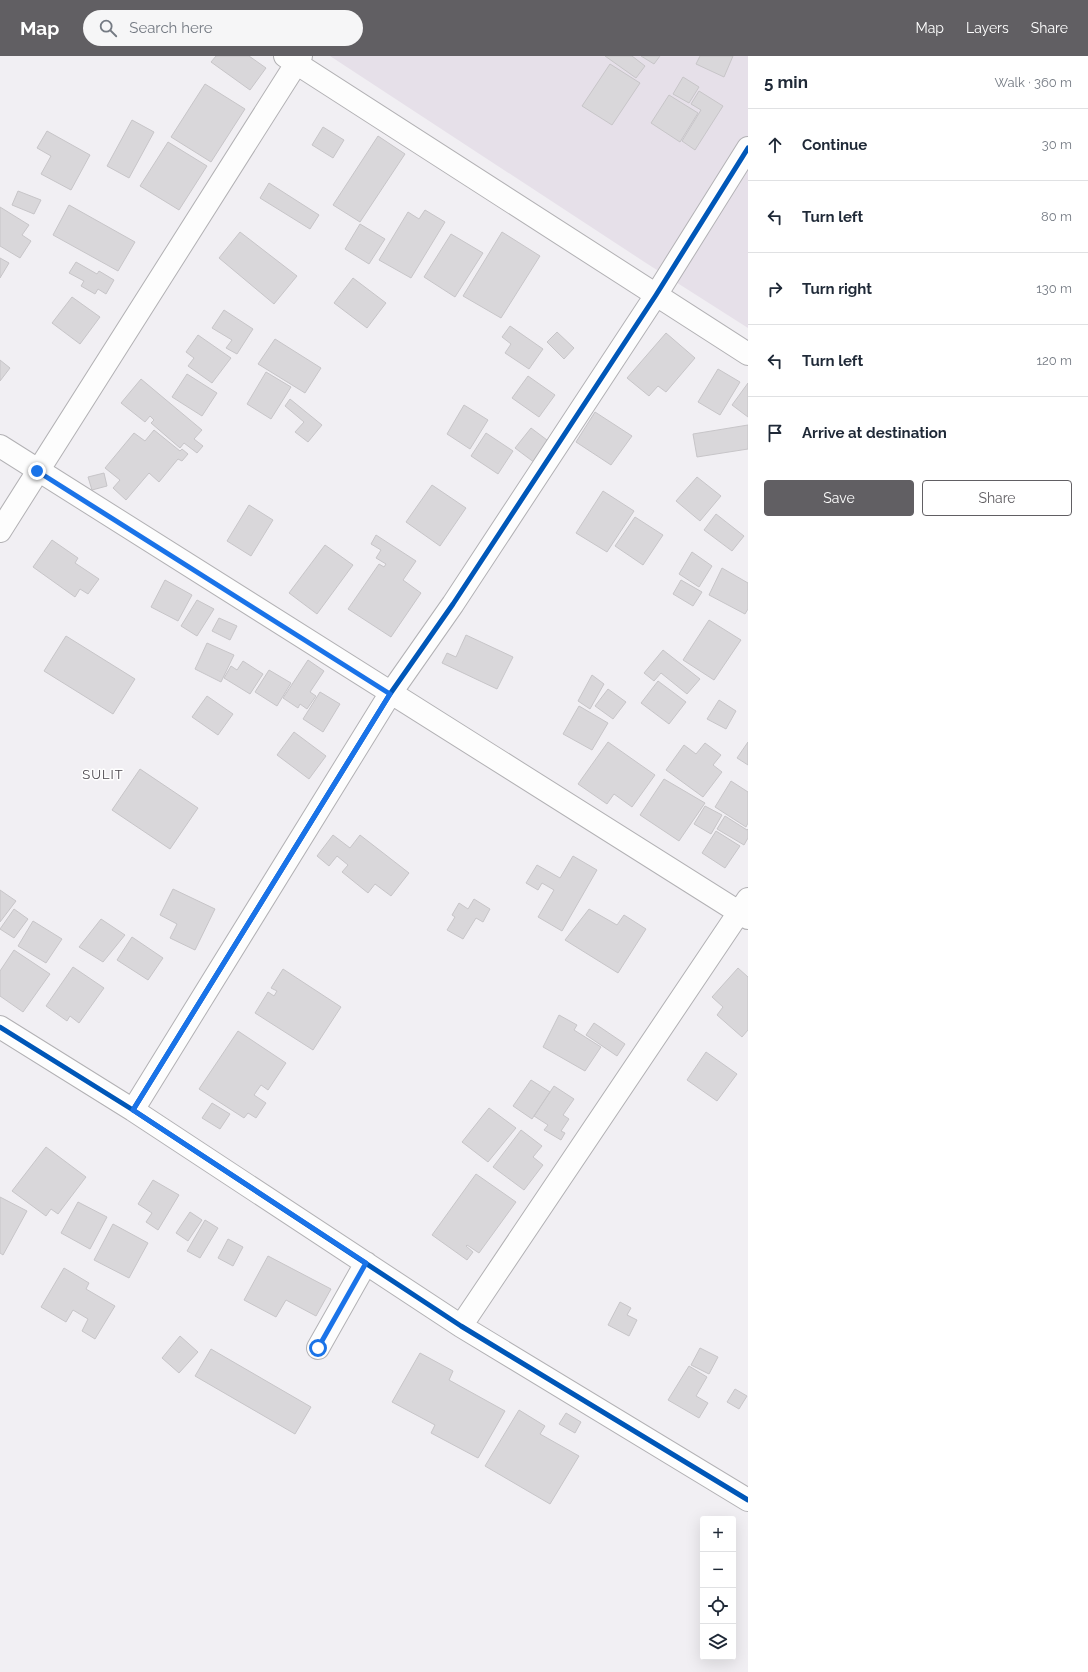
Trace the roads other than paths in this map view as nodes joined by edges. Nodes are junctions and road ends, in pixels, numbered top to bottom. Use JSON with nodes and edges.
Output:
{"nodes":[{"id":1,"x":294,"y":58,"type":"edge"},
{"id":2,"x":748,"y":148,"type":"edge"},
{"id":3,"x":656,"y":294,"type":"junction"},
{"id":4,"x":748,"y":354,"type":"edge"},
{"id":5,"x":0,"y":446,"type":"edge"},
{"id":6,"x":37,"y":471,"type":"junction"},
{"id":7,"x":0,"y":531,"type":"edge"},
{"id":8,"x":390,"y":694,"type":"junction"},
{"id":9,"x":745,"y":910,"type":"edge"},
{"id":10,"x":0,"y":1027,"type":"edge"},
{"id":11,"x":133,"y":1110,"type":"junction"},
{"id":12,"x":366,"y":1263,"type":"junction"},
{"id":13,"x":462,"y":1326,"type":"junction"},
{"id":14,"x":318,"y":1348,"type":"dead end"},
{"id":15,"x":748,"y":1500,"type":"edge"}],
"edges":[{"from":1,"to":3,"type":"street"},
{"from":1,"to":6,"type":"street"},
{"from":2,"to":3,"type":"street"},
{"from":3,"to":4,"type":"street"},
{"from":3,"to":8,"type":"street"},
{"from":5,"to":6,"type":"street"},
{"from":6,"to":7,"type":"street"},
{"from":6,"to":8,"type":"street"},
{"from":8,"to":9,"type":"street"},
{"from":8,"to":11,"type":"street"},
{"from":9,"to":13,"type":"street"},
{"from":10,"to":11,"type":"street"},
{"from":11,"to":12,"type":"street"},
{"from":12,"to":13,"type":"street"},
{"from":12,"to":14,"type":"street"},
{"from":13,"to":15,"type":"street"}]}
